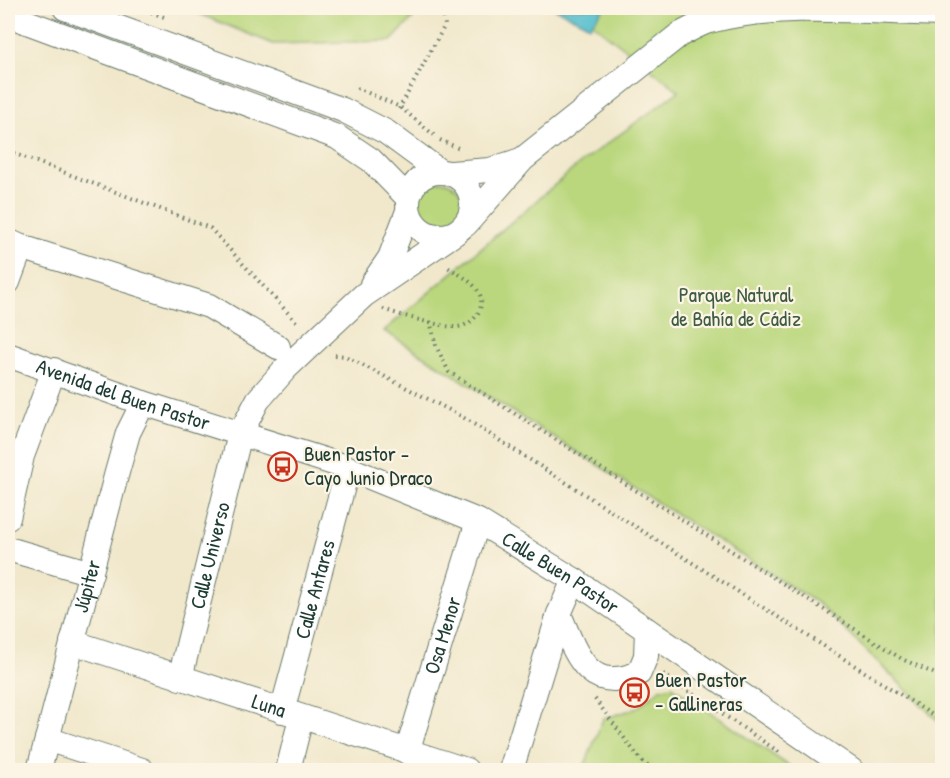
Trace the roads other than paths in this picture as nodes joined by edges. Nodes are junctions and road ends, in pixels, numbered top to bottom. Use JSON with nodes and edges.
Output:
{"nodes":[{"id":1,"x":65,"y":8,"type":"edge"},
{"id":2,"x":734,"y":12,"type":"edge"},
{"id":3,"x":942,"y":14,"type":"edge"},
{"id":4,"x":8,"y":15,"type":"edge"},
{"id":5,"x":524,"y":159,"type":"junction"},
{"id":6,"x":445,"y":172,"type":"junction"},
{"id":7,"x":408,"y":204,"type":"junction"},
{"id":8,"x":460,"y":228,"type":"junction"},
{"id":9,"x":14,"y":244,"type":"edge"},
{"id":10,"x":8,"y":282,"type":"edge"},
{"id":11,"x":364,"y":295,"type":"junction"},
{"id":12,"x":278,"y":347,"type":"road end"},
{"id":13,"x":8,"y":355,"type":"edge"},
{"id":14,"x":54,"y":370,"type":"junction"},
{"id":15,"x":143,"y":403,"type":"junction"},
{"id":16,"x":240,"y":434,"type":"junction"},
{"id":17,"x":348,"y":468,"type":"junction"},
{"id":18,"x":8,"y":518,"type":"edge"},
{"id":19,"x":478,"y":521,"type":"junction"},
{"id":20,"x":8,"y":549,"type":"edge"},
{"id":21,"x":91,"y":573,"type":"junction"},
{"id":22,"x":574,"y":580,"type":"junction"},
{"id":23,"x":559,"y":614,"type":"junction"},
{"id":24,"x":646,"y":630,"type":"junction"},
{"id":25,"x":72,"y":642,"type":"junction"},
{"id":26,"x":180,"y":678,"type":"junction"},
{"id":27,"x":291,"y":715,"type":"junction"},
{"id":28,"x":47,"y":739,"type":"junction"},
{"id":29,"x":407,"y":752,"type":"junction"},
{"id":30,"x":39,"y":771,"type":"edge"},
{"id":31,"x":142,"y":771,"type":"edge"},
{"id":32,"x":288,"y":771,"type":"edge"},
{"id":33,"x":466,"y":771,"type":"edge"},
{"id":34,"x":511,"y":771,"type":"edge"},
{"id":35,"x":851,"y":771,"type":"edge"}],
"edges":[{"from":1,"to":6,"type":"street"},
{"from":2,"to":3,"type":"street"},
{"from":2,"to":5,"type":"street"},
{"from":4,"to":7,"type":"street"},
{"from":5,"to":6,"type":"street"},
{"from":5,"to":8,"type":"street"},
{"from":6,"to":7,"type":"street"},
{"from":6,"to":8,"type":"street"},
{"from":7,"to":8,"type":"street"},
{"from":7,"to":11,"type":"street"},
{"from":8,"to":11,"type":"street"},
{"from":9,"to":10,"type":"street"},
{"from":9,"to":12,"type":"street"},
{"from":11,"to":16,"type":"street","name":"Calle Universo"},
{"from":13,"to":14,"type":"street","name":"Avenida del Buen Pastor"},
{"from":14,"to":15,"type":"street","name":"Avenida del Buen Pastor"},
{"from":14,"to":18,"type":"street"},
{"from":15,"to":16,"type":"street","name":"Avenida del Buen Pastor"},
{"from":15,"to":21,"type":"street","name":"Júpiter"},
{"from":16,"to":17,"type":"street","name":"Calle Buen Pastor"},
{"from":16,"to":26,"type":"street","name":"Calle Universo"},
{"from":17,"to":19,"type":"street","name":"Calle Buen Pastor"},
{"from":17,"to":27,"type":"street","name":"Calle Antares"},
{"from":19,"to":22,"type":"street","name":"Calle Buen Pastor"},
{"from":19,"to":29,"type":"street","name":"Osa Menor"},
{"from":20,"to":21,"type":"street"},
{"from":21,"to":25,"type":"street","name":"Júpiter"},
{"from":22,"to":23,"type":"street"},
{"from":22,"to":24,"type":"street","name":"Calle Buen Pastor"},
{"from":23,"to":24,"type":"street"},
{"from":23,"to":34,"type":"street"},
{"from":24,"to":35,"type":"street","name":"Calle Buen Pastor"},
{"from":25,"to":26,"type":"street","name":"Luna"},
{"from":25,"to":28,"type":"street","name":"Júpiter"},
{"from":26,"to":27,"type":"street","name":"Luna"},
{"from":27,"to":29,"type":"street","name":"Luna"},
{"from":27,"to":32,"type":"street","name":"Calle Antares"},
{"from":28,"to":30,"type":"street","name":"Júpiter"},
{"from":28,"to":31,"type":"street"},
{"from":29,"to":33,"type":"street","name":"Luna"}]}
